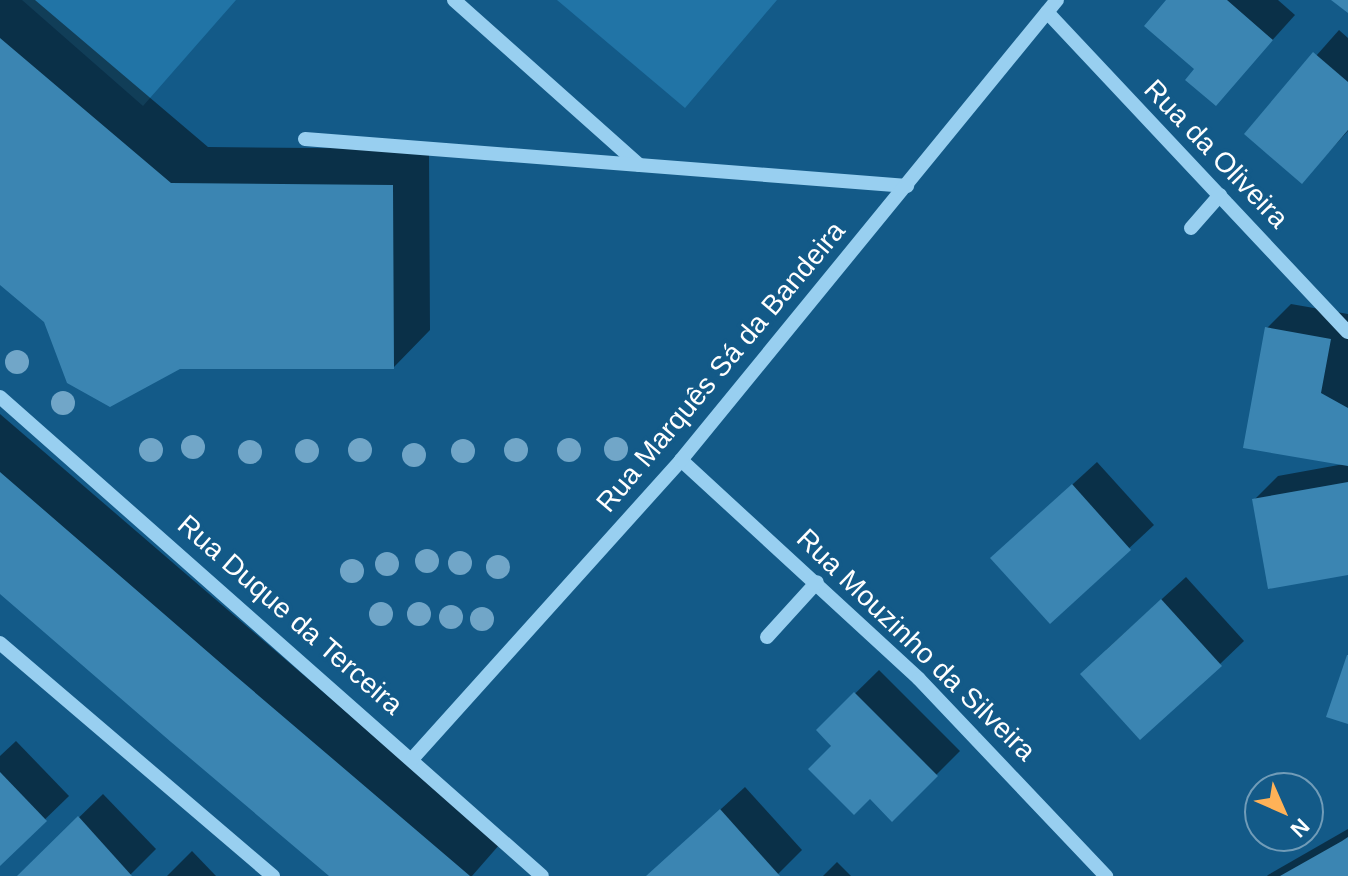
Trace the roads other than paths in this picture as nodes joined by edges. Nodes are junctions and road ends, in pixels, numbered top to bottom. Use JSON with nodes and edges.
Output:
{"nodes":[{"id":1,"x":454,"y":0,"type":"edge"},
{"id":2,"x":1052,"y":6,"type":"edge"},
{"id":3,"x":305,"y":139,"type":"dead end"},
{"id":4,"x":640,"y":165,"type":"junction"},
{"id":5,"x":907,"y":186,"type":"junction"},
{"id":6,"x":1220,"y":195,"type":"junction"},
{"id":7,"x":1191,"y":228,"type":"dead end"},
{"id":8,"x":1348,"y":332,"type":"edge"},
{"id":9,"x":0,"y":397,"type":"edge"},
{"id":10,"x":681,"y":460,"type":"junction"},
{"id":11,"x":817,"y":582,"type":"junction"},
{"id":12,"x":767,"y":637,"type":"dead end"},
{"id":13,"x":0,"y":643,"type":"edge"},
{"id":14,"x":413,"y":758,"type":"junction"},
{"id":15,"x":525,"y":870,"type":"edge"},
{"id":16,"x":273,"y":876,"type":"edge"},
{"id":17,"x":542,"y":876,"type":"edge"},
{"id":18,"x":1106,"y":876,"type":"edge"}],
"edges":[{"from":1,"to":4,"type":"street"},
{"from":2,"to":5,"type":"street","name":"Rua Marquês Sá da Bandeira"},
{"from":2,"to":6,"type":"street","name":"Rua da Oliveira"},
{"from":3,"to":4,"type":"street"},
{"from":4,"to":5,"type":"street"},
{"from":5,"to":10,"type":"street","name":"Rua Marquês Sá da Bandeira"},
{"from":6,"to":7,"type":"street"},
{"from":6,"to":8,"type":"street","name":"Rua da Oliveira"},
{"from":9,"to":14,"type":"street","name":"Rua Duque da Terceira"},
{"from":10,"to":11,"type":"street","name":"Rua Mouzinho da Silveira"},
{"from":10,"to":14,"type":"street","name":"Rua Marquês Sá da Bandeira"},
{"from":11,"to":12,"type":"street"},
{"from":11,"to":18,"type":"street","name":"Rua Mouzinho da Silveira"},
{"from":13,"to":16,"type":"street"},
{"from":14,"to":15,"type":"street","name":"Rua Duque da Terceira"},
{"from":15,"to":17,"type":"street","name":"Rua Duque da Terceira"}]}
